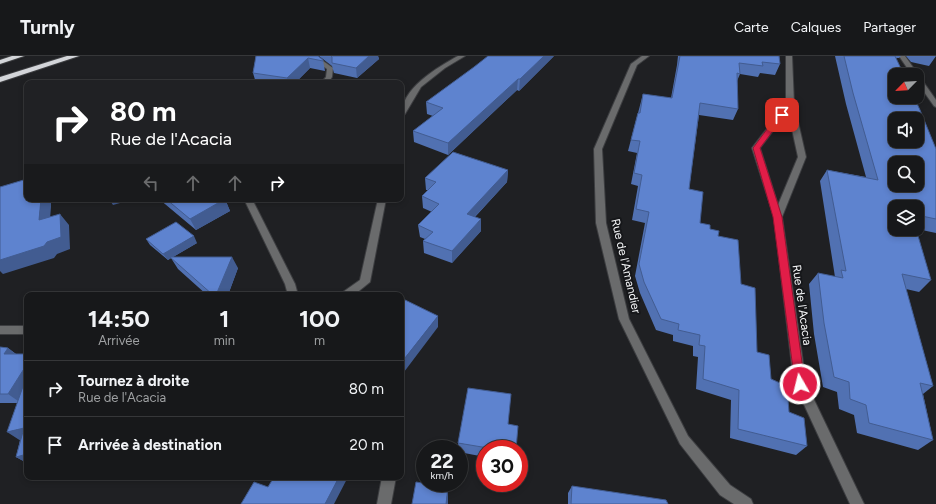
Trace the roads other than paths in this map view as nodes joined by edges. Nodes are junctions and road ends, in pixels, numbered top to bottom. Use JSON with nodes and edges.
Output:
{"nodes":[{"id":1,"x":20,"y":56,"type":"edge"},
{"id":2,"x":74,"y":56,"type":"edge"},
{"id":3,"x":312,"y":56,"type":"edge"},
{"id":4,"x":462,"y":56,"type":"edge"},
{"id":5,"x":646,"y":56,"type":"edge"},
{"id":6,"x":789,"y":56,"type":"edge"},
{"id":7,"x":902,"y":56,"type":"edge"},
{"id":8,"x":0,"y":62,"type":"edge"},
{"id":9,"x":910,"y":68,"type":"edge"},
{"id":10,"x":0,"y":80,"type":"edge"},
{"id":11,"x":326,"y":80,"type":"edge"},
{"id":12,"x":924,"y":88,"type":"edge"},
{"id":13,"x":790,"y":104,"type":"junction"},
{"id":14,"x":936,"y":105,"type":"edge"},
{"id":15,"x":404,"y":109,"type":"edge"},
{"id":16,"x":249,"y":202,"type":"edge"},
{"id":17,"x":381,"y":202,"type":"edge"},
{"id":18,"x":778,"y":217,"type":"junction"},
{"id":19,"x":292,"y":292,"type":"edge"},
{"id":20,"x":350,"y":292,"type":"edge"},
{"id":21,"x":0,"y":330,"type":"edge"},
{"id":22,"x":24,"y":330,"type":"edge"},
{"id":23,"x":388,"y":480,"type":"edge"},
{"id":24,"x":384,"y":504,"type":"edge"},
{"id":25,"x":746,"y":504,"type":"edge"},
{"id":26,"x":857,"y":504,"type":"edge"}],
"edges":[{"from":1,"to":8,"type":"highway"},
{"from":2,"to":10,"type":"highway"},
{"from":3,"to":11,"type":"street"},
{"from":4,"to":15,"type":"street"},
{"from":5,"to":25,"type":"street","name":"Rue de l'Amandier"},
{"from":6,"to":13,"type":"street","name":"Rue de l'Acacia"},
{"from":7,"to":9,"type":"street"},
{"from":12,"to":14,"type":"street"},
{"from":13,"to":18,"type":"street","name":"Rue de l'Acacia"},
{"from":13,"to":18,"type":"street","name":"Rue de l'Acacia"},
{"from":16,"to":19,"type":"street"},
{"from":17,"to":20,"type":"street"},
{"from":18,"to":26,"type":"street","name":"Rue de l'Acacia"},
{"from":21,"to":22,"type":"street"},
{"from":23,"to":24,"type":"street"}]}
